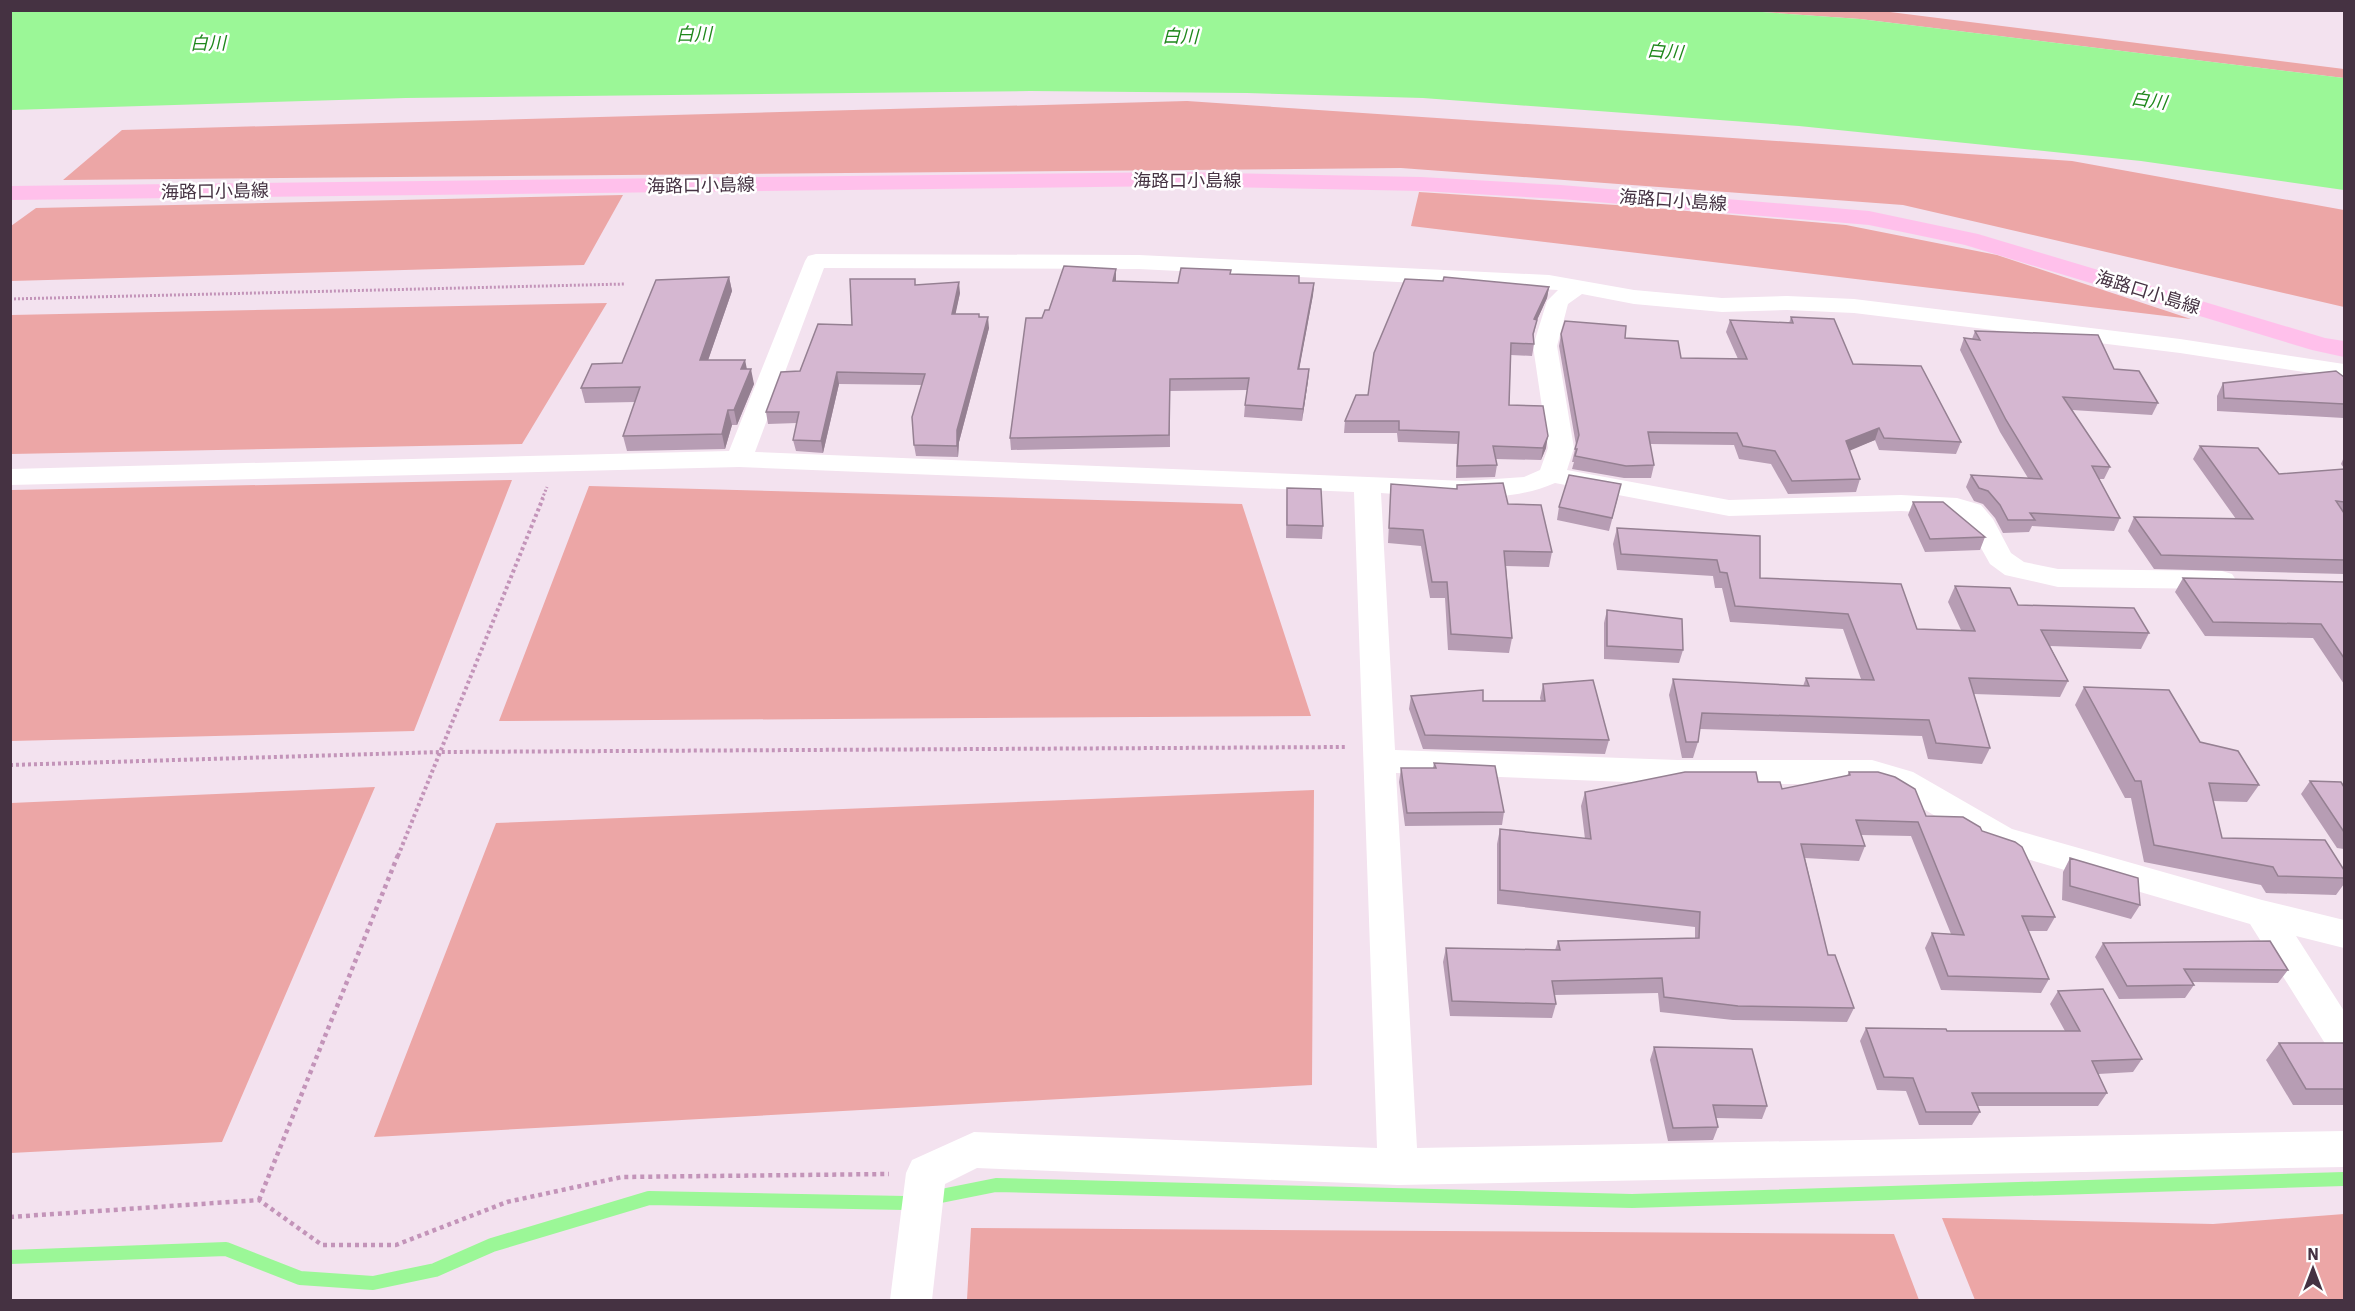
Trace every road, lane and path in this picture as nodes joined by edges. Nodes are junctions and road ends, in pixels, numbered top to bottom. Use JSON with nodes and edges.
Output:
{"nodes":[{"id":1,"x":10,"y":193,"type":"edge"},
{"id":2,"x":625,"y":284,"type":"dead end"},
{"id":3,"x":1578,"y":287,"type":"junction"},
{"id":4,"x":10,"y":299,"type":"edge"},
{"id":5,"x":2344,"y":349,"type":"edge"},
{"id":6,"x":2344,"y":371,"type":"edge"},
{"id":7,"x":739,"y":459,"type":"junction"},
{"id":8,"x":556,"y":464,"type":"junction"},
{"id":9,"x":1552,"y":476,"type":"junction"},
{"id":10,"x":10,"y":477,"type":"edge"},
{"id":11,"x":1367,"y":484,"type":"junction"},
{"id":12,"x":2249,"y":581,"type":"edge"},
{"id":13,"x":441,"y":752,"type":"junction"},
{"id":14,"x":1380,"y":754,"type":"junction"},
{"id":15,"x":10,"y":765,"type":"edge"},
{"id":16,"x":2262,"y":914,"type":"junction"},
{"id":17,"x":2344,"y":934,"type":"edge"},
{"id":18,"x":2344,"y":1042,"type":"edge"},
{"id":19,"x":2344,"y":1149,"type":"edge"},
{"id":20,"x":1398,"y":1167,"type":"junction"},
{"id":21,"x":926,"y":1173,"type":"junction"},
{"id":22,"x":259,"y":1200,"type":"junction"},
{"id":23,"x":10,"y":1217,"type":"edge"},
{"id":24,"x":911,"y":1300,"type":"edge"}],
"edges":[{"from":1,"to":5,"type":"main road","name":"海路口小島線"},
{"from":2,"to":4,"type":"path"},
{"from":3,"to":6,"type":"street"},
{"from":3,"to":7,"type":"street"},
{"from":3,"to":9,"type":"street"},
{"from":7,"to":8,"type":"street"},
{"from":7,"to":11,"type":"street"},
{"from":8,"to":10,"type":"street"},
{"from":8,"to":13,"type":"path"},
{"from":9,"to":11,"type":"street"},
{"from":9,"to":12,"type":"street"},
{"from":11,"to":14,"type":"street"},
{"from":13,"to":14,"type":"path"},
{"from":13,"to":15,"type":"path"},
{"from":13,"to":22,"type":"path"},
{"from":14,"to":16,"type":"street"},
{"from":14,"to":20,"type":"street"},
{"from":16,"to":17,"type":"street"},
{"from":16,"to":18,"type":"street"},
{"from":19,"to":20,"type":"street"},
{"from":20,"to":21,"type":"street"},
{"from":21,"to":22,"type":"path"},
{"from":21,"to":24,"type":"street"},
{"from":22,"to":23,"type":"path"}]}
